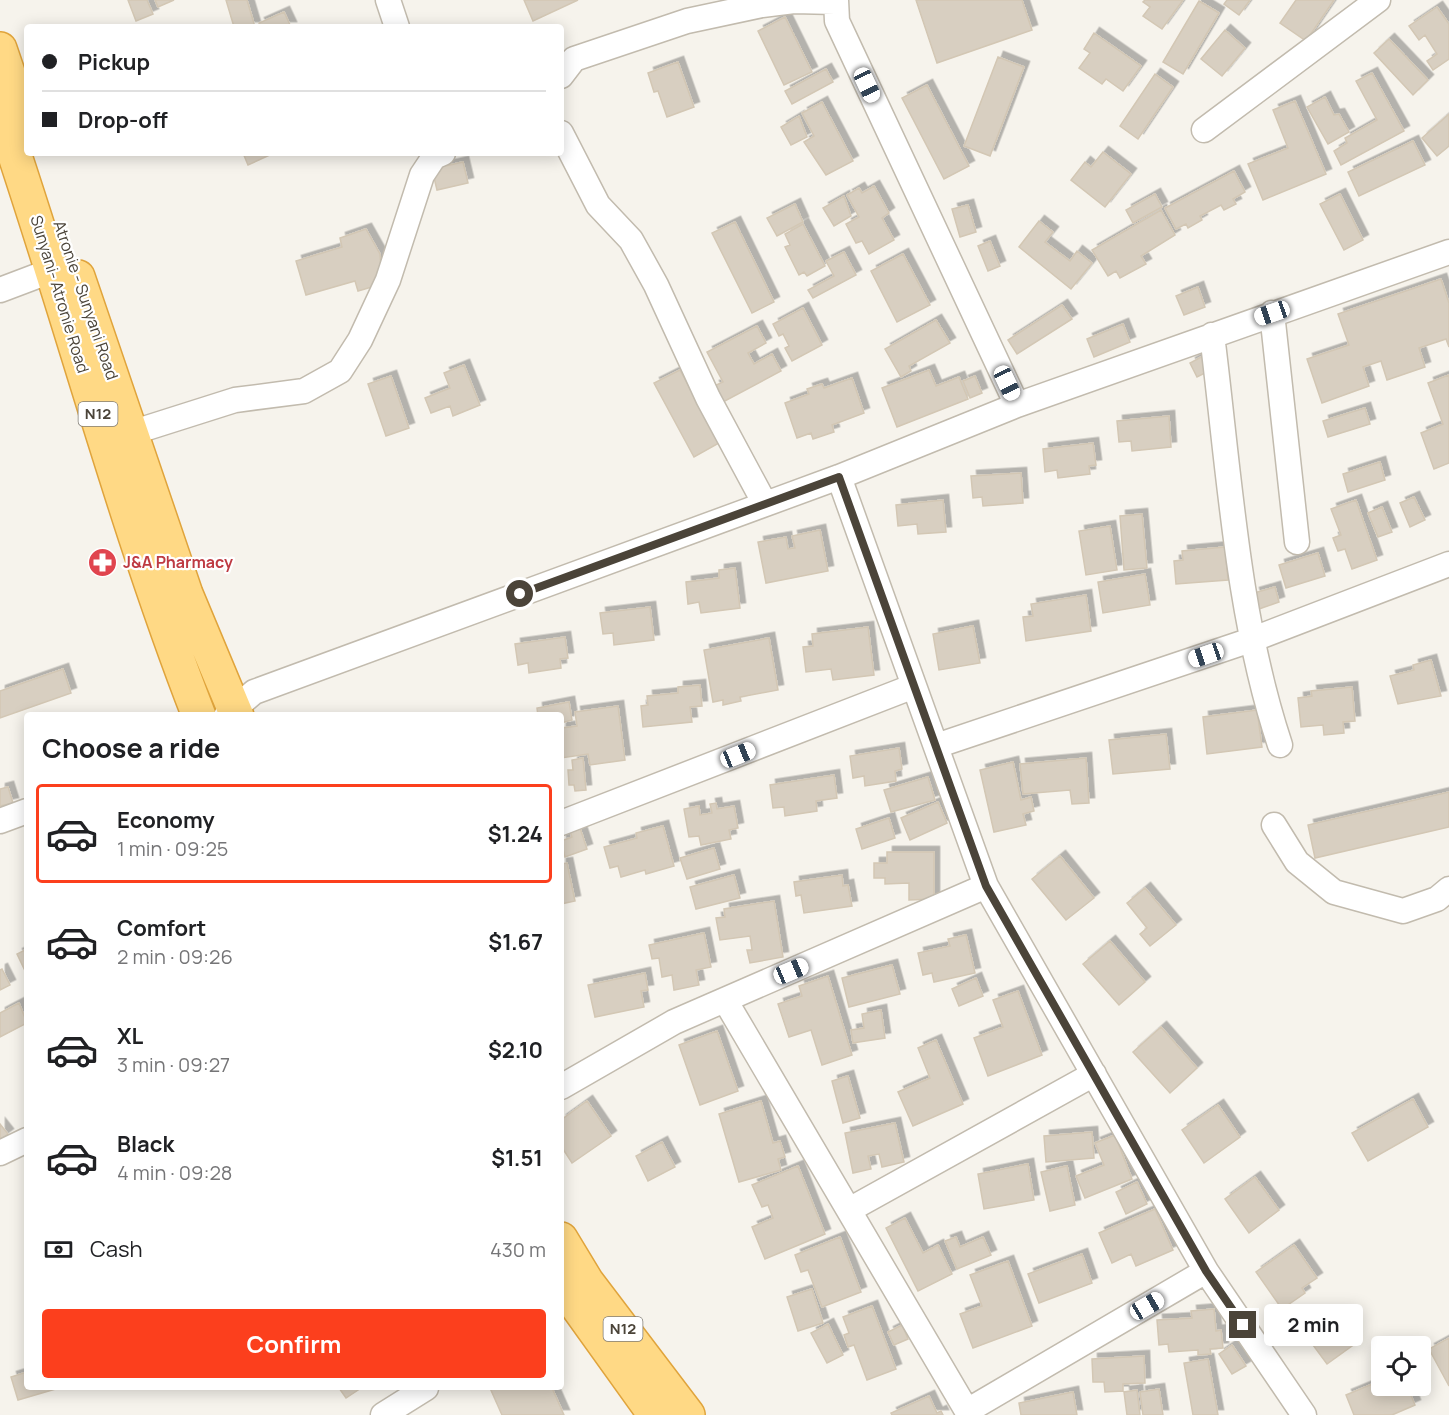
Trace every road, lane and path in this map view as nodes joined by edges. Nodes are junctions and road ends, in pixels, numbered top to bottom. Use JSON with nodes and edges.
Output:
{"nodes":[{"id":1,"x":388,"y":0,"type":"edge"},
{"id":2,"x":1378,"y":0,"type":"edge"},
{"id":3,"x":836,"y":1,"type":"edge"},
{"id":4,"x":396,"y":24,"type":"edge"},
{"id":5,"x":0,"y":49,"type":"edge"},
{"id":6,"x":564,"y":72,"type":"edge"},
{"id":7,"x":0,"y":111,"type":"edge"},
{"id":8,"x":24,"y":119,"type":"edge"},
{"id":9,"x":1204,"y":130,"type":"dead end"},
{"id":10,"x":564,"y":139,"type":"edge"},
{"id":11,"x":37,"y":156,"type":"edge"},
{"id":12,"x":436,"y":156,"type":"edge"},
{"id":13,"x":1449,"y":252,"type":"edge"},
{"id":14,"x":53,"y":270,"type":"junction"},
{"id":15,"x":0,"y":290,"type":"edge"},
{"id":16,"x":1272,"y":313,"type":"junction"},
{"id":17,"x":1212,"y":334,"type":"junction"},
{"id":18,"x":1017,"y":405,"type":"junction"},
{"id":19,"x":131,"y":433,"type":"junction"},
{"id":20,"x":839,"y":477,"type":"junction"},
{"id":21,"x":765,"y":504,"type":"junction"},
{"id":22,"x":1297,"y":542,"type":"dead end"},
{"id":23,"x":1449,"y":564,"type":"edge"},
{"id":24,"x":1251,"y":640,"type":"junction"},
{"id":25,"x":914,"y":686,"type":"junction"},
{"id":26,"x":198,"y":712,"type":"edge"},
{"id":27,"x":231,"y":712,"type":"edge"},
{"id":28,"x":234,"y":712,"type":"edge"},
{"id":29,"x":1280,"y":745,"type":"dead end"},
{"id":30,"x":936,"y":746,"type":"junction"},
{"id":31,"x":24,"y":812,"type":"edge"},
{"id":32,"x":0,"y":821,"type":"edge"},
{"id":33,"x":564,"y":823,"type":"edge"},
{"id":34,"x":1274,"y":825,"type":"dead end"},
{"id":35,"x":986,"y":886,"type":"junction"},
{"id":36,"x":1449,"y":889,"type":"edge"},
{"id":37,"x":725,"y":1000,"type":"junction"},
{"id":38,"x":1094,"y":1074,"type":"junction"},
{"id":39,"x":564,"y":1085,"type":"edge"},
{"id":40,"x":24,"y":1141,"type":"edge"},
{"id":41,"x":0,"y":1153,"type":"edge"},
{"id":42,"x":849,"y":1210,"type":"junction"},
{"id":43,"x":564,"y":1244,"type":"edge"},
{"id":44,"x":1206,"y":1271,"type":"junction"},
{"id":45,"x":564,"y":1293,"type":"edge"},
{"id":46,"x":423,"y":1390,"type":"edge"},
{"id":47,"x":969,"y":1413,"type":"edge"},
{"id":48,"x":383,"y":1415,"type":"edge"},
{"id":49,"x":655,"y":1415,"type":"edge"},
{"id":50,"x":688,"y":1415,"type":"edge"},
{"id":51,"x":1304,"y":1415,"type":"edge"}],
"edges":[{"from":1,"to":4,"type":"street"},
{"from":2,"to":9,"type":"street"},
{"from":3,"to":6,"type":"street"},
{"from":3,"to":18,"type":"street"},
{"from":5,"to":8,"type":"highway"},
{"from":7,"to":14,"type":"highway","name":"Sunyani- Atronie Road","number":"N12"},
{"from":10,"to":21,"type":"street"},
{"from":11,"to":19,"type":"highway","name":"Atronie - Sunyani Road","number":"N12"},
{"from":12,"to":19,"type":"street"},
{"from":13,"to":16,"type":"street"},
{"from":14,"to":15,"type":"street"},
{"from":14,"to":26,"type":"highway","name":"Sunyani- Atronie Road","number":"N12"},
{"from":16,"to":17,"type":"street"},
{"from":16,"to":22,"type":"street"},
{"from":17,"to":18,"type":"street"},
{"from":17,"to":24,"type":"street"},
{"from":18,"to":20,"type":"street"},
{"from":19,"to":27,"type":"highway","name":"Atronie - Sunyani Road","number":"N12"},
{"from":20,"to":21,"type":"street"},
{"from":20,"to":25,"type":"street"},
{"from":21,"to":28,"type":"street"},
{"from":23,"to":24,"type":"street"},
{"from":24,"to":29,"type":"street"},
{"from":24,"to":30,"type":"street"},
{"from":25,"to":30,"type":"street"},
{"from":25,"to":33,"type":"street"},
{"from":30,"to":35,"type":"street"},
{"from":31,"to":32,"type":"street"},
{"from":34,"to":36,"type":"street"},
{"from":35,"to":37,"type":"street"},
{"from":35,"to":38,"type":"street"},
{"from":37,"to":39,"type":"street"},
{"from":37,"to":42,"type":"street"},
{"from":38,"to":42,"type":"street"},
{"from":38,"to":44,"type":"street"},
{"from":40,"to":41,"type":"street"},
{"from":42,"to":47,"type":"street"},
{"from":43,"to":50,"type":"highway","number":"N12"},
{"from":44,"to":47,"type":"street"},
{"from":44,"to":51,"type":"street"},
{"from":45,"to":49,"type":"highway","number":"N12"},
{"from":46,"to":48,"type":"street"}]}
